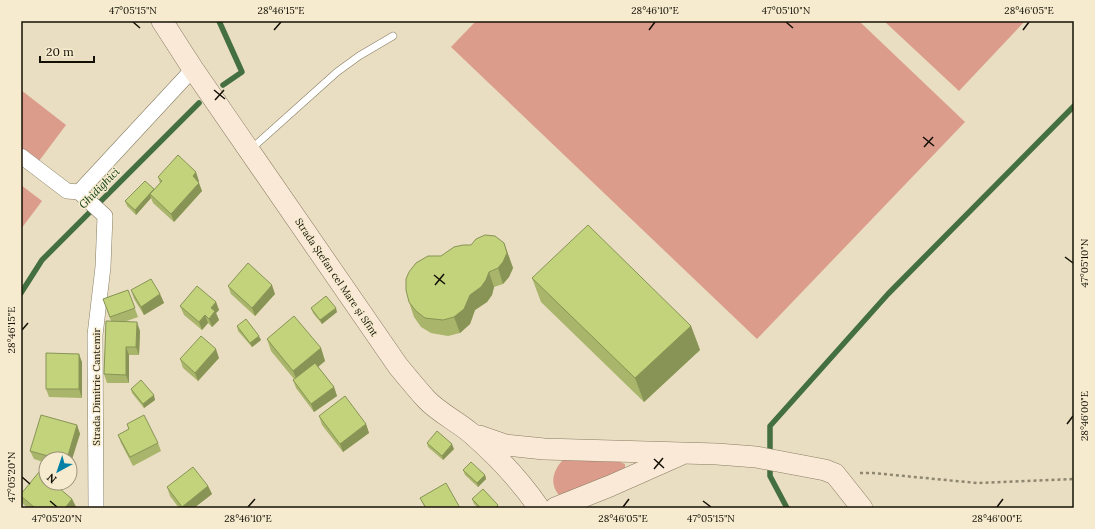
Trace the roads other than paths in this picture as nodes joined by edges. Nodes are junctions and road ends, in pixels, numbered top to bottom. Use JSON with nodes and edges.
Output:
{"nodes":[{"id":1,"x":162,"y":21,"type":"edge"},
{"id":2,"x":393,"y":36,"type":"dead end"},
{"id":3,"x":193,"y":69,"type":"junction"},
{"id":4,"x":250,"y":150,"type":"junction"},
{"id":5,"x":21,"y":156,"type":"edge"},
{"id":6,"x":82,"y":196,"type":"junction"},
{"id":7,"x":470,"y":433,"type":"junction"},
{"id":8,"x":684,"y":453,"type":"junction"},
{"id":9,"x":96,"y":508,"type":"edge"},
{"id":10,"x":539,"y":508,"type":"edge"},
{"id":11,"x":555,"y":508,"type":"edge"},
{"id":12,"x":862,"y":508,"type":"edge"}],
"edges":[{"from":1,"to":3,"type":"street","name":"Strada Ștefan cel Mare și Sfînt"},
{"from":2,"to":4,"type":"lane"},
{"from":3,"to":4,"type":"street","name":"Strada Ștefan cel Mare și Sfînt"},
{"from":3,"to":6,"type":"street"},
{"from":4,"to":7,"type":"street","name":"Strada Ștefan cel Mare și Sfînt"},
{"from":5,"to":6,"type":"street"},
{"from":6,"to":9,"type":"street","name":"Strada Dimitrie Cantemir"},
{"from":7,"to":8,"type":"street"},
{"from":7,"to":10,"type":"street","name":"Strada Ștefan cel Mare și Sfînt"},
{"from":8,"to":11,"type":"street"},
{"from":8,"to":12,"type":"street"}]}
